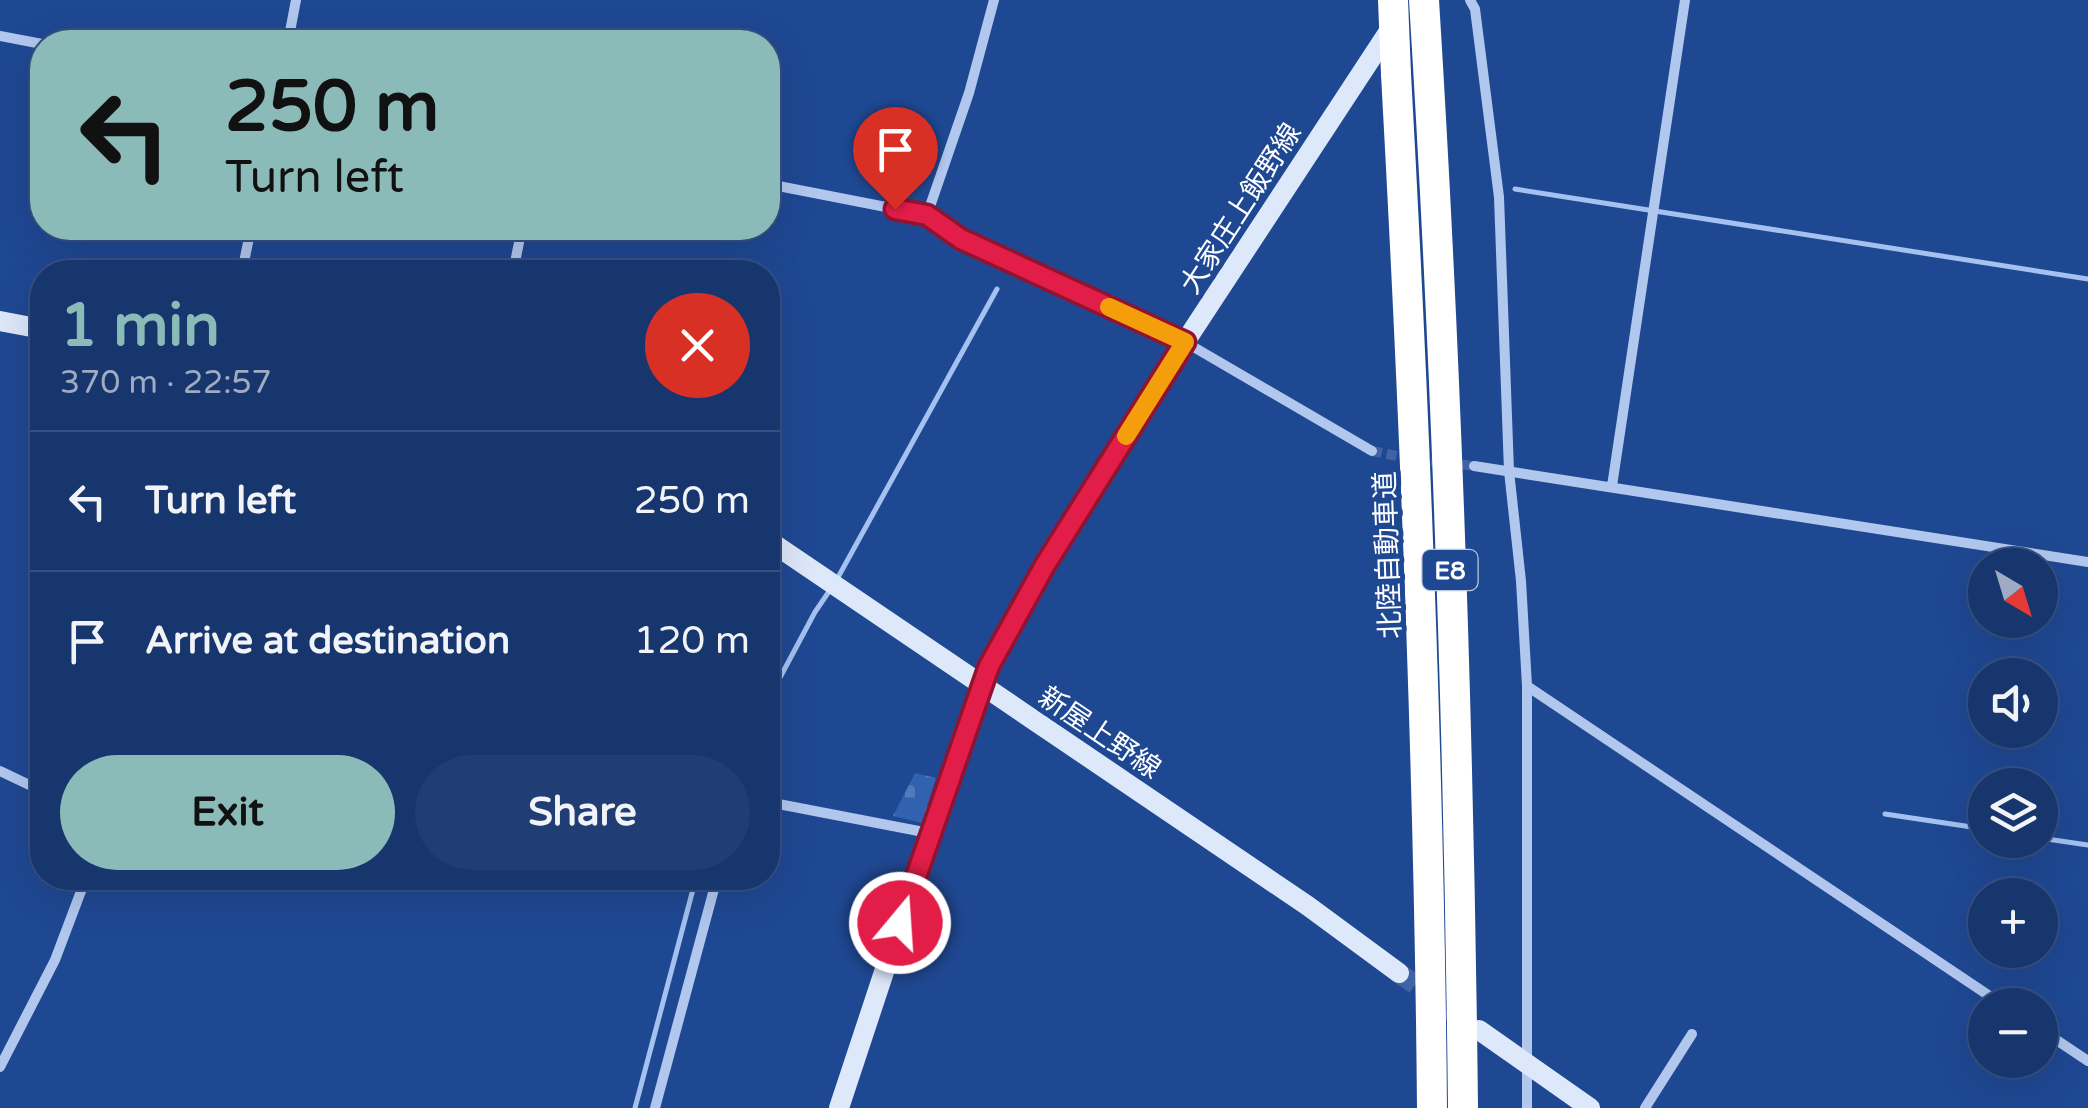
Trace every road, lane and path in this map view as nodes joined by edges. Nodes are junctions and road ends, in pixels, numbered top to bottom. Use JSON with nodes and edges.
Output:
{"nodes":[{"id":1,"x":296,"y":0,"type":"edge"},
{"id":2,"x":994,"y":0,"type":"edge"},
{"id":3,"x":1393,"y":0,"type":"edge"},
{"id":4,"x":1410,"y":0,"type":"edge"},
{"id":5,"x":1424,"y":0,"type":"edge"},
{"id":6,"x":1470,"y":0,"type":"edge"},
{"id":7,"x":1686,"y":0,"type":"edge"},
{"id":8,"x":290,"y":30,"type":"edge"},
{"id":9,"x":0,"y":36,"type":"edge"},
{"id":10,"x":30,"y":42,"type":"edge"},
{"id":11,"x":780,"y":186,"type":"edge"},
{"id":12,"x":927,"y":215,"type":"junction"},
{"id":13,"x":0,"y":320,"type":"edge"},
{"id":14,"x":30,"y":326,"type":"edge"},
{"id":15,"x":1185,"y":342,"type":"junction"},
{"id":16,"x":1372,"y":451,"type":"tunnel mouth"},
{"id":17,"x":1474,"y":466,"type":"tunnel mouth"},
{"id":18,"x":1509,"y":471,"type":"junction"},
{"id":19,"x":1612,"y":486,"type":"junction"},
{"id":20,"x":780,"y":548,"type":"edge"},
{"id":21,"x":2088,"y":562,"type":"edge"},
{"id":22,"x":982,"y":686,"type":"junction"},
{"id":23,"x":1527,"y":686,"type":"junction"},
{"id":24,"x":0,"y":771,"type":"edge"},
{"id":25,"x":30,"y":785,"type":"edge"},
{"id":26,"x":780,"y":804,"type":"edge"},
{"id":27,"x":930,"y":833,"type":"junction"},
{"id":28,"x":81,"y":890,"type":"edge"},
{"id":29,"x":714,"y":890,"type":"edge"},
{"id":30,"x":1398,"y":972,"type":"tunnel mouth"},
{"id":31,"x":1979,"y":988,"type":"edge"},
{"id":32,"x":1479,"y":1030,"type":"tunnel mouth"},
{"id":33,"x":1692,"y":1034,"type":"dead end"},
{"id":34,"x":2058,"y":1041,"type":"edge"},
{"id":35,"x":2088,"y":1061,"type":"edge"},
{"id":36,"x":1527,"y":1064,"type":"junction"},
{"id":37,"x":0,"y":1067,"type":"edge"},
{"id":38,"x":654,"y":1108,"type":"edge"},
{"id":39,"x":839,"y":1108,"type":"edge"},
{"id":40,"x":1432,"y":1108,"type":"edge"},
{"id":41,"x":1463,"y":1108,"type":"edge"},
{"id":42,"x":1528,"y":1108,"type":"edge"},
{"id":43,"x":1590,"y":1108,"type":"edge"},
{"id":44,"x":1645,"y":1108,"type":"edge"}],
"edges":[{"from":1,"to":8,"type":"street"},
{"from":2,"to":12,"type":"street"},
{"from":3,"to":40,"type":"highway","name":"北陸自動車道","number":"E8","bridge":true},
{"from":4,"to":15,"type":"main road","name":"大家庄上飯野線"},
{"from":5,"to":41,"type":"highway","number":"E8"},
{"from":6,"to":18,"type":"street"},
{"from":7,"to":19,"type":"street"},
{"from":9,"to":10,"type":"street"},
{"from":11,"to":12,"type":"street"},
{"from":12,"to":15,"type":"street"},
{"from":13,"to":14,"type":"main road"},
{"from":15,"to":16,"type":"street"},
{"from":15,"to":22,"type":"main road","name":"大家庄上飯野線"},
{"from":17,"to":18,"type":"street"},
{"from":18,"to":19,"type":"street"},
{"from":18,"to":23,"type":"street"},
{"from":19,"to":21,"type":"street"},
{"from":20,"to":22,"type":"main road","name":"新屋上野線"},
{"from":22,"to":27,"type":"main road","name":"大家庄上飯野線"},
{"from":22,"to":30,"type":"main road","name":"新屋上野線"},
{"from":23,"to":31,"type":"street"},
{"from":23,"to":36,"type":"street"},
{"from":24,"to":25,"type":"street"},
{"from":26,"to":27,"type":"street"},
{"from":27,"to":39,"type":"main road","name":"大家庄上飯野線"},
{"from":28,"to":37,"type":"street"},
{"from":29,"to":38,"type":"street"},
{"from":32,"to":36,"type":"main road"},
{"from":33,"to":44,"type":"street"},
{"from":34,"to":35,"type":"street"},
{"from":36,"to":42,"type":"street"},
{"from":36,"to":43,"type":"main road"}]}
